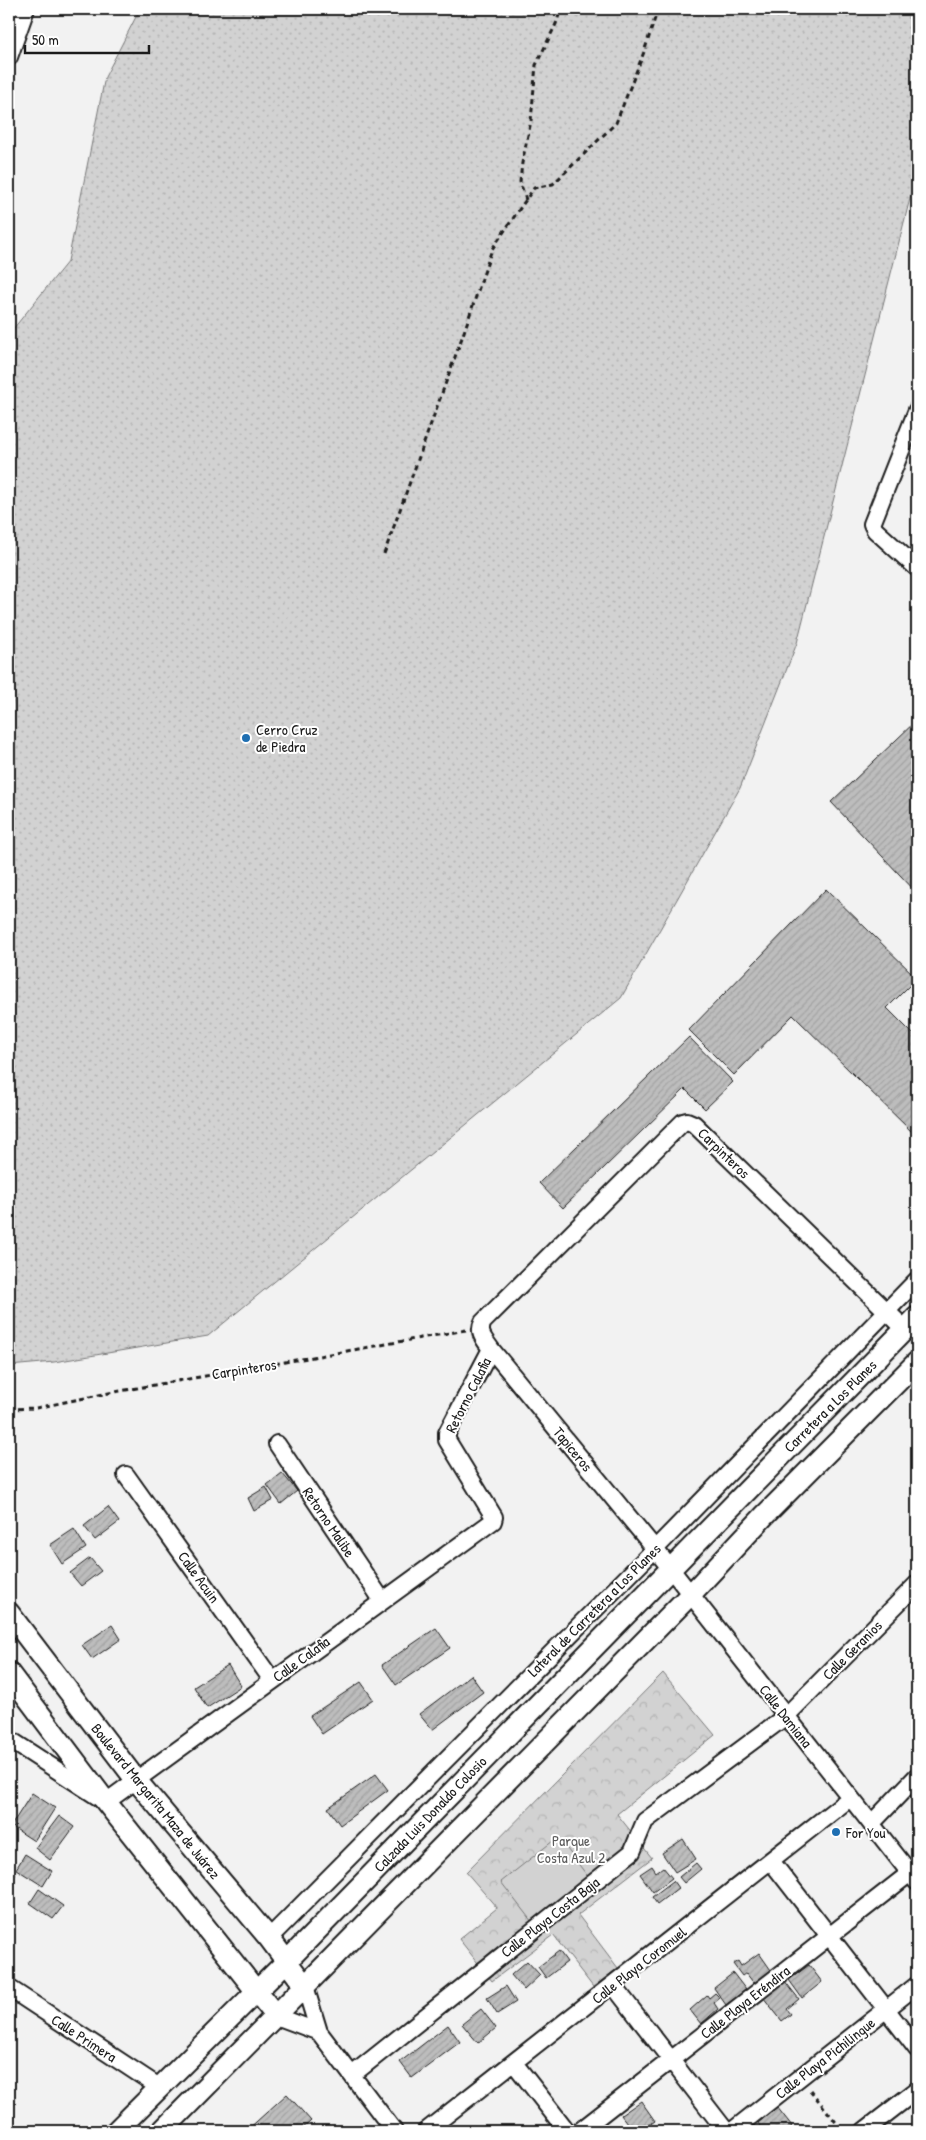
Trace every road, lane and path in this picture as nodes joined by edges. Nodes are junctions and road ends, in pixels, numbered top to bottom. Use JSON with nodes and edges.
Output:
{"nodes":[{"id":1,"x":26,"y":9,"type":"edge"},
{"id":2,"x":561,"y":9,"type":"edge"},
{"id":3,"x":658,"y":9,"type":"edge"},
{"id":4,"x":9,"y":57,"type":"edge"},
{"id":5,"x":526,"y":200,"type":"junction"},
{"id":6,"x":917,"y":410,"type":"edge"},
{"id":7,"x":384,"y":554,"type":"dead end"},
{"id":8,"x":917,"y":568,"type":"edge"},
{"id":9,"x":917,"y":1280,"type":"edge"},
{"id":10,"x":886,"y":1312,"type":"junction"},
{"id":11,"x":911,"y":1323,"type":"edge"},
{"id":12,"x":480,"y":1328,"type":"junction"},
{"id":13,"x":491,"y":1349,"type":"junction"},
{"id":14,"x":917,"y":1362,"type":"edge"},
{"id":15,"x":9,"y":1409,"type":"edge"},
{"id":16,"x":277,"y":1444,"type":"dead end"},
{"id":17,"x":126,"y":1475,"type":"dead end"},
{"id":18,"x":742,"y":1494,"type":"joint"},
{"id":19,"x":764,"y":1516,"type":"joint"},
{"id":20,"x":494,"y":1517,"type":"joint"},
{"id":21,"x":655,"y":1549,"type":"junction"},
{"id":22,"x":670,"y":1569,"type":"junction"},
{"id":23,"x":917,"y":1584,"type":"edge"},
{"id":24,"x":690,"y":1595,"type":"junction"},
{"id":25,"x":382,"y":1600,"type":"junction"},
{"id":26,"x":9,"y":1613,"type":"edge"},
{"id":27,"x":9,"y":1673,"type":"edge"},
{"id":28,"x":272,"y":1680,"type":"junction"},
{"id":29,"x":786,"y":1716,"type":"junction"},
{"id":30,"x":9,"y":1739,"type":"edge"},
{"id":31,"x":917,"y":1776,"type":"edge"},
{"id":32,"x":136,"y":1780,"type":"junction"},
{"id":33,"x":850,"y":1798,"type":"junction"},
{"id":34,"x":106,"y":1802,"type":"junction"},
{"id":35,"x":871,"y":1824,"type":"junction"},
{"id":36,"x":771,"y":1861,"type":"junction"},
{"id":37,"x":914,"y":1878,"type":"edge"},
{"id":38,"x":829,"y":1936,"type":"junction"},
{"id":39,"x":269,"y":1938,"type":"junction"},
{"id":40,"x":286,"y":1961,"type":"junction"},
{"id":41,"x":613,"y":1985,"type":"junction"},
{"id":42,"x":917,"y":1985,"type":"edge"},
{"id":43,"x":305,"y":1986,"type":"junction"},
{"id":44,"x":9,"y":1988,"type":"edge"},
{"id":45,"x":255,"y":1991,"type":"junction"},
{"id":46,"x":886,"y":2009,"type":"junction"},
{"id":47,"x":276,"y":2016,"type":"junction"},
{"id":48,"x":320,"y":2032,"type":"junction"},
{"id":49,"x":913,"y":2044,"type":"edge"},
{"id":50,"x":671,"y":2060,"type":"junction"},
{"id":51,"x":514,"y":2063,"type":"junction"},
{"id":52,"x":352,"y":2075,"type":"junction"},
{"id":53,"x":800,"y":2077,"type":"junction"},
{"id":54,"x":159,"y":2087,"type":"junction"},
{"id":55,"x":917,"y":2090,"type":"edge"},
{"id":56,"x":116,"y":2131,"type":"edge"},
{"id":57,"x":162,"y":2131,"type":"edge"},
{"id":58,"x":394,"y":2131,"type":"edge"},
{"id":59,"x":426,"y":2131,"type":"edge"},
{"id":60,"x":567,"y":2131,"type":"edge"},
{"id":61,"x":580,"y":2131,"type":"edge"},
{"id":62,"x":726,"y":2131,"type":"edge"},
{"id":63,"x":732,"y":2131,"type":"edge"},
{"id":64,"x":843,"y":2131,"type":"edge"},
{"id":65,"x":864,"y":2131,"type":"edge"}],
"edges":[{"from":1,"to":4,"type":"street"},
{"from":2,"to":5,"type":"path"},
{"from":3,"to":5,"type":"path"},
{"from":5,"to":7,"type":"path"},
{"from":6,"to":8,"type":"street"},
{"from":9,"to":10,"type":"street","name":"Lateral de Carretera a Los Planes"},
{"from":10,"to":11,"type":"street","name":"Carpinteros"},
{"from":10,"to":12,"type":"street","name":"Carpinteros"},
{"from":10,"to":21,"type":"street","name":"Lateral de Carretera a Los Planes"},
{"from":11,"to":18,"type":"main road","name":"Carretera a Los Planes"},
{"from":12,"to":13,"type":"street"},
{"from":12,"to":15,"type":"path","name":"Carpinteros"},
{"from":13,"to":20,"type":"street","name":"Retorno Calafia"},
{"from":13,"to":21,"type":"street","name":"Tapiceros"},
{"from":14,"to":19,"type":"main road","name":"Carretera a Los Planes"},
{"from":16,"to":25,"type":"street","name":"Retorno Malibe"},
{"from":17,"to":28,"type":"street","name":"Calle Acuin"},
{"from":18,"to":22,"type":"main road","name":"Calzada Luis Donaldo Colosio"},
{"from":19,"to":24,"type":"main road","name":"Calzada Luis Donaldo Colosio"},
{"from":20,"to":25,"type":"street","name":"Calle Calafia"},
{"from":21,"to":22,"type":"street","name":"Calle Damiana"},
{"from":21,"to":39,"type":"street","name":"Lateral de Carretera a Los Planes"},
{"from":22,"to":24,"type":"street","name":"Calle Damiana"},
{"from":22,"to":40,"type":"main road","name":"Calzada Luis Donaldo Colosio"},
{"from":23,"to":29,"type":"street","name":"Calle Geranios"},
{"from":24,"to":29,"type":"street","name":"Calle Damiana"},
{"from":24,"to":43,"type":"main road","name":"Calzada Luis Donaldo Colosio"},
{"from":25,"to":28,"type":"street","name":"Calle Calafia"},
{"from":26,"to":32,"type":"main road","name":"Boulevard Margarita Maza de Juárez"},
{"from":27,"to":34,"type":"main road"},
{"from":28,"to":32,"type":"street","name":"Calle Calafia"},
{"from":29,"to":33,"type":"street","name":"Calle Damiana"},
{"from":29,"to":52,"type":"street","name":"Calle Playa Costa Baja"},
{"from":30,"to":34,"type":"street"},
{"from":31,"to":35,"type":"street"},
{"from":32,"to":34,"type":"street","name":"Calle Calafia"},
{"from":32,"to":39,"type":"main road","name":"Boulevard Margarita Maza de Juárez"},
{"from":33,"to":35,"type":"street","name":"Calle Damiana"},
{"from":33,"to":36,"type":"street","name":"Calle Playa Coromuel"},
{"from":34,"to":45,"type":"main road"},
{"from":35,"to":37,"type":"street","name":"Calle Damiana"},
{"from":36,"to":38,"type":"street"},
{"from":36,"to":41,"type":"street","name":"Calle Playa Coromuel"},
{"from":37,"to":38,"type":"street","name":"Calle Playa Eréndira"},
{"from":38,"to":46,"type":"street"},
{"from":38,"to":50,"type":"street","name":"Calle Playa Eréndira"},
{"from":39,"to":40,"type":"main road","name":"Boulevard Margarita Maza de Juárez"},
{"from":40,"to":43,"type":"main road","name":"Boulevard Margarita Maza de Juárez"},
{"from":40,"to":45,"type":"main road","name":"Calzada Luis Donaldo Colosio"},
{"from":41,"to":50,"type":"street"},
{"from":41,"to":51,"type":"street","name":"Calle Playa Coromuel"},
{"from":42,"to":46,"type":"street","name":"Calle Playa Pichilingue"},
{"from":43,"to":47,"type":"main road","name":"Calzada Luis Donaldo Colosio"},
{"from":43,"to":48,"type":"street"},
{"from":44,"to":54,"type":"street","name":"Calle Primera"},
{"from":45,"to":47,"type":"main road"},
{"from":45,"to":54,"type":"main road","name":"Calzada Luis Donaldo Colosio"},
{"from":46,"to":49,"type":"street"},
{"from":46,"to":53,"type":"street","name":"Calle Playa Pichilingue"},
{"from":47,"to":48,"type":"street"},
{"from":47,"to":57,"type":"main road","name":"Calzada Luis Donaldo Colosio"},
{"from":48,"to":52,"type":"street"},
{"from":50,"to":61,"type":"street","name":"Calle Playa Eréndira"},
{"from":50,"to":62,"type":"street"},
{"from":51,"to":59,"type":"street","name":"Calle Playa Coromuel"},
{"from":51,"to":60,"type":"street"},
{"from":52,"to":58,"type":"street"},
{"from":53,"to":63,"type":"street","name":"Calle Playa Pichilingue"},
{"from":53,"to":64,"type":"path"},
{"from":54,"to":56,"type":"main road","name":"Calzada Luis Donaldo Colosio"},
{"from":55,"to":65,"type":"street"}]}
